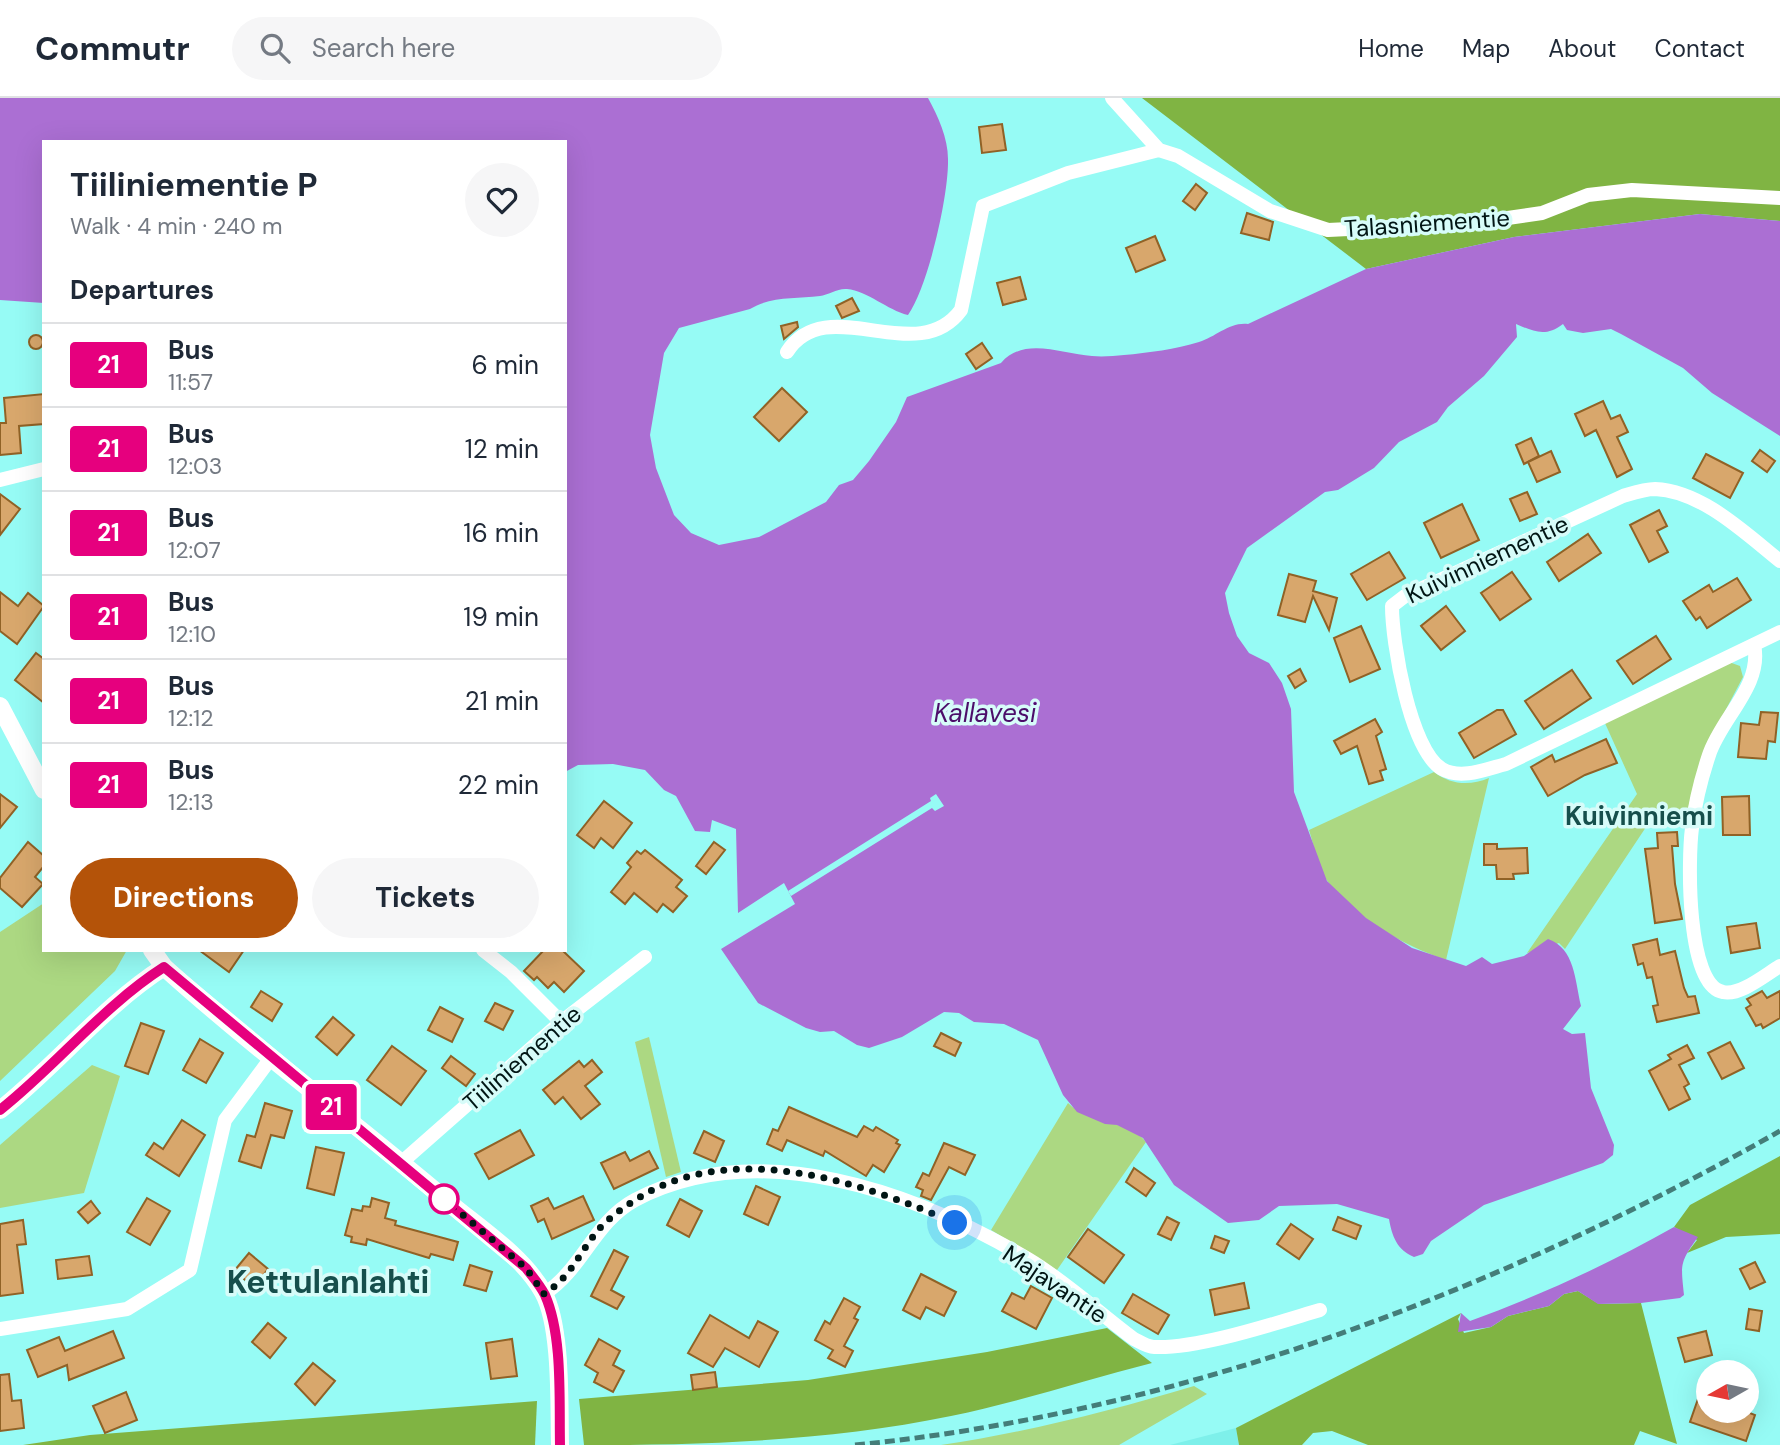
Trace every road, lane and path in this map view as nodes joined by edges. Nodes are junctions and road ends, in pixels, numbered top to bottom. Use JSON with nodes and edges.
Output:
{"nodes":[{"id":1,"x":1112,"y":98,"type":"edge"},
{"id":2,"x":1159,"y":150,"type":"junction"},
{"id":3,"x":1780,"y":198,"type":"edge"},
{"id":4,"x":788,"y":352,"type":"dead end"},
{"id":5,"x":42,"y":470,"type":"edge"},
{"id":6,"x":0,"y":480,"type":"edge"},
{"id":7,"x":1780,"y":561,"type":"edge"},
{"id":8,"x":1780,"y":632,"type":"edge"},
{"id":9,"x":1754,"y":645,"type":"junction"},
{"id":10,"x":0,"y":706,"type":"edge"},
{"id":11,"x":42,"y":786,"type":"edge"},
{"id":12,"x":153,"y":952,"type":"edge"},
{"id":13,"x":485,"y":952,"type":"edge"},
{"id":14,"x":645,"y":957,"type":"dead end"},
{"id":15,"x":1780,"y":966,"type":"edge"},
{"id":16,"x":164,"y":967,"type":"junction"},
{"id":17,"x":561,"y":1021,"type":"junction"},
{"id":18,"x":271,"y":1058,"type":"junction"},
{"id":19,"x":0,"y":1110,"type":"edge"},
{"id":20,"x":401,"y":1162,"type":"junction"},
{"id":21,"x":544,"y":1294,"type":"junction"},
{"id":22,"x":1320,"y":1310,"type":"dead end"},
{"id":23,"x":0,"y":1329,"type":"edge"},
{"id":24,"x":559,"y":1445,"type":"edge"}],
"edges":[{"from":1,"to":2,"type":"street","name":"Talasniementie"},
{"from":2,"to":3,"type":"street","name":"Talasniementie"},
{"from":2,"to":4,"type":"street"},
{"from":5,"to":6,"type":"street"},
{"from":7,"to":9,"type":"street","name":"Kuivinniementie"},
{"from":8,"to":9,"type":"street","name":"Kuivinniementie"},
{"from":9,"to":15,"type":"street"},
{"from":10,"to":11,"type":"street"},
{"from":12,"to":16,"type":"street"},
{"from":13,"to":17,"type":"street"},
{"from":14,"to":17,"type":"street","name":"Tiiliniementie"},
{"from":16,"to":18,"type":"street"},
{"from":16,"to":19,"type":"street"},
{"from":17,"to":20,"type":"street","name":"Tiiliniementie"},
{"from":18,"to":20,"type":"street"},
{"from":18,"to":23,"type":"street"},
{"from":20,"to":21,"type":"street"},
{"from":21,"to":22,"type":"street","name":"Majavantie"},
{"from":21,"to":24,"type":"street"}]}
